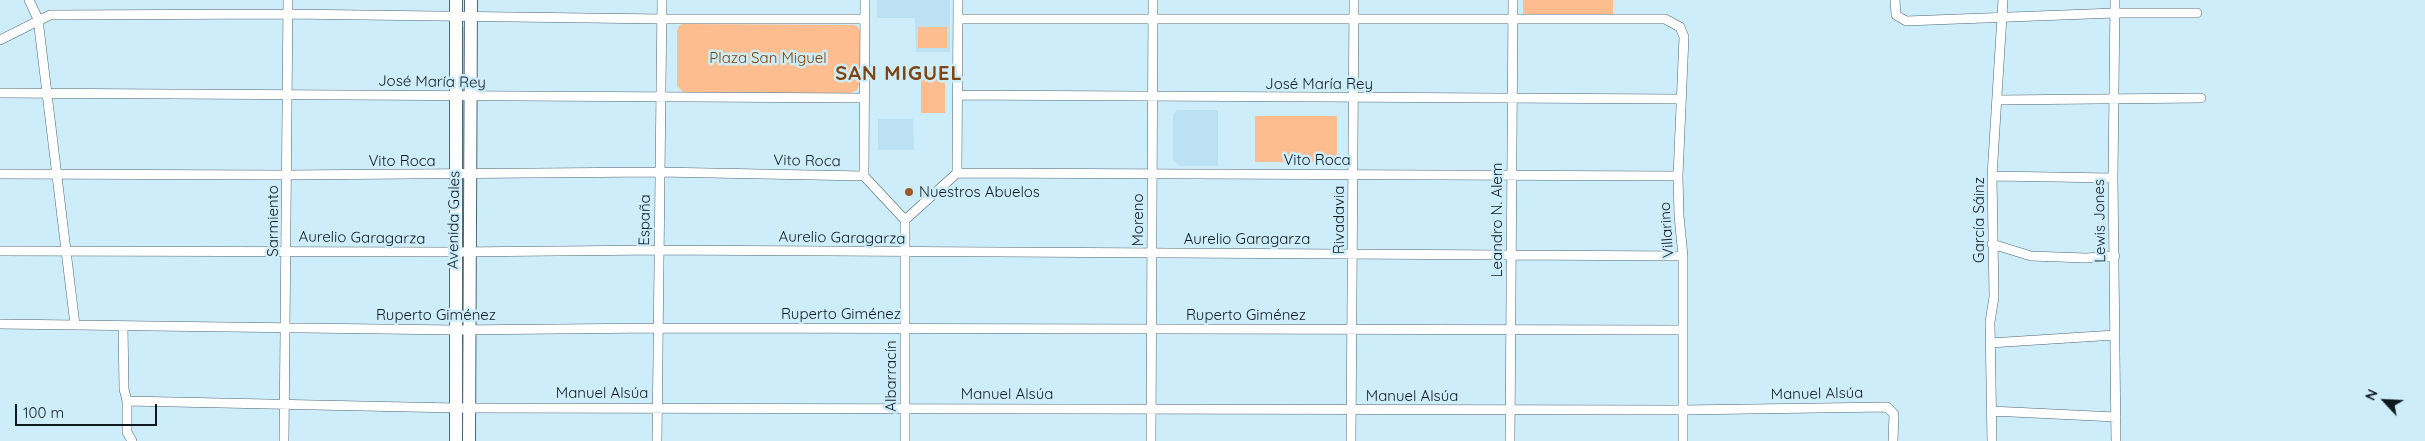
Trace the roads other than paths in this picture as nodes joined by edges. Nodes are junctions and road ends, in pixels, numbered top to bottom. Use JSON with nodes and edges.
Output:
{"nodes":[{"id":1,"x":29,"y":0,"type":"edge"},
{"id":2,"x":288,"y":0,"type":"edge"},
{"id":3,"x":456,"y":0,"type":"edge"},
{"id":4,"x":471,"y":0,"type":"edge"},
{"id":5,"x":662,"y":0,"type":"edge"},
{"id":6,"x":865,"y":0,"type":"edge"},
{"id":7,"x":958,"y":0,"type":"edge"},
{"id":8,"x":1153,"y":0,"type":"edge"},
{"id":9,"x":1354,"y":0,"type":"edge"},
{"id":10,"x":1512,"y":0,"type":"edge"},
{"id":11,"x":1895,"y":0,"type":"edge"},
{"id":12,"x":2003,"y":0,"type":"edge"},
{"id":13,"x":2115,"y":0,"type":"edge"},
{"id":14,"x":2115,"y":13,"type":"junction"},
{"id":15,"x":2197,"y":13,"type":"dead end"},
{"id":16,"x":288,"y":14,"type":"junction"},
{"id":17,"x":456,"y":17,"type":"junction"},
{"id":18,"x":470,"y":17,"type":"junction"},
{"id":19,"x":865,"y":18,"type":"junction"},
{"id":20,"x":2003,"y":18,"type":"junction"},
{"id":21,"x":662,"y":19,"type":"junction"},
{"id":22,"x":958,"y":19,"type":"junction"},
{"id":23,"x":1153,"y":19,"type":"junction"},
{"id":24,"x":38,"y":20,"type":"junction"},
{"id":25,"x":1354,"y":20,"type":"junction"},
{"id":26,"x":1512,"y":20,"type":"junction"},
{"id":27,"x":0,"y":40,"type":"edge"},
{"id":28,"x":0,"y":93,"type":"edge"},
{"id":29,"x":47,"y":93,"type":"junction"},
{"id":30,"x":287,"y":93,"type":"junction"},
{"id":31,"x":958,"y":95,"type":"junction"},
{"id":32,"x":456,"y":96,"type":"junction"},
{"id":33,"x":471,"y":96,"type":"junction"},
{"id":34,"x":661,"y":96,"type":"junction"},
{"id":35,"x":1152,"y":97,"type":"junction"},
{"id":36,"x":864,"y":98,"type":"junction"},
{"id":37,"x":1354,"y":98,"type":"junction"},
{"id":38,"x":2114,"y":98,"type":"junction"},
{"id":39,"x":2201,"y":98,"type":"dead end"},
{"id":40,"x":1512,"y":99,"type":"junction"},
{"id":41,"x":1681,"y":99,"type":"junction"},
{"id":42,"x":1998,"y":100,"type":"junction"},
{"id":43,"x":659,"y":172,"type":"junction"},
{"id":44,"x":471,"y":173,"type":"junction"},
{"id":45,"x":957,"y":173,"type":"junction"},
{"id":46,"x":1152,"y":173,"type":"junction"},
{"id":47,"x":0,"y":174,"type":"edge"},
{"id":48,"x":56,"y":174,"type":"junction"},
{"id":49,"x":456,"y":174,"type":"junction"},
{"id":50,"x":1353,"y":174,"type":"junction"},
{"id":51,"x":286,"y":175,"type":"junction"},
{"id":52,"x":1511,"y":175,"type":"junction"},
{"id":53,"x":864,"y":176,"type":"junction"},
{"id":54,"x":1678,"y":176,"type":"junction"},
{"id":55,"x":1992,"y":176,"type":"junction"},
{"id":56,"x":2113,"y":178,"type":"junction"},
{"id":57,"x":905,"y":220,"type":"junction"},
{"id":58,"x":1992,"y":244,"type":"junction"},
{"id":59,"x":66,"y":250,"type":"junction"},
{"id":60,"x":287,"y":250,"type":"junction"},
{"id":61,"x":658,"y":250,"type":"junction"},
{"id":62,"x":470,"y":251,"type":"junction"},
{"id":63,"x":0,"y":252,"type":"edge"},
{"id":64,"x":456,"y":252,"type":"junction"},
{"id":65,"x":906,"y":253,"type":"junction"},
{"id":66,"x":1152,"y":253,"type":"junction"},
{"id":67,"x":1353,"y":254,"type":"junction"},
{"id":68,"x":1511,"y":254,"type":"junction"},
{"id":69,"x":1683,"y":256,"type":"junction"},
{"id":70,"x":2115,"y":256,"type":"junction"},
{"id":71,"x":0,"y":324,"type":"edge"},
{"id":72,"x":75,"y":325,"type":"junction"},
{"id":73,"x":124,"y":326,"type":"junction"},
{"id":74,"x":285,"y":327,"type":"junction"},
{"id":75,"x":658,"y":328,"type":"junction"},
{"id":76,"x":905,"y":328,"type":"junction"},
{"id":77,"x":469,"y":329,"type":"junction"},
{"id":78,"x":1152,"y":329,"type":"junction"},
{"id":79,"x":1352,"y":329,"type":"junction"},
{"id":80,"x":456,"y":330,"type":"junction"},
{"id":81,"x":1510,"y":330,"type":"junction"},
{"id":82,"x":1682,"y":330,"type":"junction"},
{"id":83,"x":2115,"y":335,"type":"junction"},
{"id":84,"x":1990,"y":343,"type":"junction"},
{"id":85,"x":127,"y":401,"type":"junction"},
{"id":86,"x":284,"y":404,"type":"junction"},
{"id":87,"x":469,"y":407,"type":"junction"},
{"id":88,"x":657,"y":407,"type":"junction"},
{"id":89,"x":456,"y":408,"type":"junction"},
{"id":90,"x":905,"y":408,"type":"junction"},
{"id":91,"x":1151,"y":408,"type":"junction"},
{"id":92,"x":1352,"y":409,"type":"junction"},
{"id":93,"x":1510,"y":410,"type":"junction"},
{"id":94,"x":1683,"y":410,"type":"junction"},
{"id":95,"x":1991,"y":411,"type":"junction"},
{"id":96,"x":2116,"y":417,"type":"junction"},
{"id":97,"x":132,"y":441,"type":"edge"},
{"id":98,"x":284,"y":441,"type":"edge"},
{"id":99,"x":456,"y":441,"type":"edge"},
{"id":100,"x":469,"y":441,"type":"edge"},
{"id":101,"x":657,"y":441,"type":"edge"},
{"id":102,"x":905,"y":441,"type":"edge"},
{"id":103,"x":1151,"y":441,"type":"edge"},
{"id":104,"x":1351,"y":441,"type":"edge"},
{"id":105,"x":1510,"y":441,"type":"edge"},
{"id":106,"x":1683,"y":441,"type":"edge"},
{"id":107,"x":1894,"y":441,"type":"edge"},
{"id":108,"x":1992,"y":441,"type":"edge"},
{"id":109,"x":2116,"y":441,"type":"edge"}],
"edges":[{"from":1,"to":24,"type":"street"},
{"from":2,"to":16,"type":"street","name":"Sarmiento"},
{"from":3,"to":17,"type":"street","name":"Avenida Gales"},
{"from":4,"to":18,"type":"street","name":"Avenida Gales"},
{"from":5,"to":21,"type":"street","name":"España"},
{"from":6,"to":19,"type":"street"},
{"from":7,"to":22,"type":"street"},
{"from":8,"to":23,"type":"street","name":"Moreno"},
{"from":9,"to":25,"type":"street","name":"Rivadavia"},
{"from":10,"to":26,"type":"street","name":"Leandro N. Alem"},
{"from":11,"to":20,"type":"street"},
{"from":12,"to":20,"type":"street","name":"García Sáinz"},
{"from":13,"to":14,"type":"street","name":"Lewis Jones"},
{"from":14,"to":15,"type":"street"},
{"from":14,"to":20,"type":"street"},
{"from":14,"to":38,"type":"street","name":"Lewis Jones"},
{"from":16,"to":17,"type":"street"},
{"from":16,"to":24,"type":"street"},
{"from":16,"to":30,"type":"street","name":"Sarmiento"},
{"from":17,"to":18,"type":"street"},
{"from":17,"to":32,"type":"street","name":"Avenida Gales"},
{"from":18,"to":21,"type":"street"},
{"from":18,"to":33,"type":"street","name":"Avenida Gales"},
{"from":19,"to":21,"type":"street"},
{"from":19,"to":36,"type":"street"},
{"from":20,"to":42,"type":"street","name":"García Sáinz"},
{"from":21,"to":34,"type":"street","name":"España"},
{"from":22,"to":23,"type":"street"},
{"from":22,"to":31,"type":"street"},
{"from":23,"to":25,"type":"street"},
{"from":23,"to":35,"type":"street","name":"Moreno"},
{"from":24,"to":27,"type":"street"},
{"from":24,"to":29,"type":"street"},
{"from":25,"to":26,"type":"street"},
{"from":25,"to":37,"type":"street","name":"Rivadavia"},
{"from":26,"to":40,"type":"street","name":"Leandro N. Alem"},
{"from":26,"to":41,"type":"street","name":"Villarino"},
{"from":28,"to":29,"type":"street","name":"José María Rey"},
{"from":29,"to":30,"type":"street","name":"José María Rey"},
{"from":29,"to":48,"type":"street"},
{"from":30,"to":32,"type":"street","name":"José María Rey"},
{"from":30,"to":51,"type":"street","name":"Sarmiento"},
{"from":31,"to":35,"type":"street","name":"José María Rey"},
{"from":31,"to":45,"type":"street"},
{"from":32,"to":33,"type":"street","name":"José María Rey"},
{"from":32,"to":49,"type":"street","name":"Avenida Gales"},
{"from":33,"to":34,"type":"street","name":"José María Rey"},
{"from":33,"to":44,"type":"street","name":"Avenida Gales"},
{"from":34,"to":36,"type":"street","name":"José María Rey"},
{"from":34,"to":43,"type":"street","name":"España"},
{"from":35,"to":37,"type":"street","name":"José María Rey"},
{"from":35,"to":46,"type":"street","name":"Moreno"},
{"from":36,"to":53,"type":"street"},
{"from":37,"to":40,"type":"street","name":"José María Rey"},
{"from":37,"to":50,"type":"street","name":"Rivadavia"},
{"from":38,"to":39,"type":"street"},
{"from":38,"to":42,"type":"street"},
{"from":38,"to":56,"type":"street","name":"Lewis Jones"},
{"from":40,"to":41,"type":"street","name":"José María Rey"},
{"from":40,"to":52,"type":"street","name":"Leandro N. Alem"},
{"from":41,"to":54,"type":"street","name":"Villarino"},
{"from":42,"to":55,"type":"street","name":"García Sáinz"},
{"from":43,"to":44,"type":"street","name":"Vito Roca"},
{"from":43,"to":53,"type":"street","name":"Vito Roca"},
{"from":43,"to":61,"type":"street","name":"España"},
{"from":44,"to":49,"type":"street","name":"Vito Roca"},
{"from":44,"to":62,"type":"street","name":"Avenida Gales"},
{"from":45,"to":46,"type":"street","name":"Vito Roca"},
{"from":45,"to":57,"type":"street"},
{"from":46,"to":50,"type":"street","name":"Vito Roca"},
{"from":46,"to":66,"type":"street","name":"Moreno"},
{"from":47,"to":48,"type":"street","name":"Vito Roca"},
{"from":48,"to":51,"type":"street","name":"Vito Roca"},
{"from":48,"to":59,"type":"street"},
{"from":49,"to":51,"type":"street","name":"Vito Roca"},
{"from":49,"to":64,"type":"street","name":"Avenida Gales"},
{"from":50,"to":52,"type":"street","name":"Vito Roca"},
{"from":50,"to":67,"type":"street","name":"Rivadavia"},
{"from":51,"to":60,"type":"street","name":"Sarmiento"},
{"from":52,"to":54,"type":"street","name":"Vito Roca"},
{"from":52,"to":68,"type":"street","name":"Leandro N. Alem"},
{"from":53,"to":57,"type":"street"},
{"from":54,"to":69,"type":"street","name":"Villarino"},
{"from":55,"to":56,"type":"street"},
{"from":55,"to":58,"type":"street","name":"García Sáinz"},
{"from":56,"to":70,"type":"street","name":"Lewis Jones"},
{"from":57,"to":65,"type":"street","name":"Albarracín"},
{"from":58,"to":70,"type":"street"},
{"from":58,"to":84,"type":"street","name":"García Sáinz"},
{"from":59,"to":60,"type":"street","name":"Aurelio Garagarza"},
{"from":59,"to":63,"type":"street","name":"Aurelio Garagarza"},
{"from":59,"to":72,"type":"street"},
{"from":60,"to":64,"type":"street","name":"Aurelio Garagarza"},
{"from":60,"to":74,"type":"street","name":"Sarmiento"},
{"from":61,"to":62,"type":"street","name":"Aurelio Garagarza"},
{"from":61,"to":65,"type":"street","name":"Aurelio Garagarza"},
{"from":61,"to":75,"type":"street","name":"España"},
{"from":62,"to":64,"type":"street","name":"Aurelio Garagarza"},
{"from":62,"to":77,"type":"street","name":"Avenida Gales"},
{"from":64,"to":80,"type":"street","name":"Avenida Gales"},
{"from":65,"to":66,"type":"street","name":"Aurelio Garagarza"},
{"from":65,"to":76,"type":"street","name":"Albarracín"},
{"from":66,"to":67,"type":"street","name":"Aurelio Garagarza"},
{"from":66,"to":78,"type":"street","name":"Moreno"},
{"from":67,"to":68,"type":"street","name":"Aurelio Garagarza"},
{"from":67,"to":79,"type":"street","name":"Rivadavia"},
{"from":68,"to":69,"type":"street","name":"Aurelio Garagarza"},
{"from":68,"to":81,"type":"street","name":"Leandro N. Alem"},
{"from":69,"to":82,"type":"street","name":"Villarino"},
{"from":70,"to":83,"type":"street","name":"Lewis Jones"},
{"from":71,"to":72,"type":"street","name":"Ruperto Giménez"},
{"from":72,"to":73,"type":"street","name":"Ruperto Giménez"},
{"from":73,"to":74,"type":"street","name":"Ruperto Giménez"},
{"from":73,"to":85,"type":"street"},
{"from":74,"to":80,"type":"street","name":"Ruperto Giménez"},
{"from":74,"to":86,"type":"street","name":"Sarmiento"},
{"from":75,"to":76,"type":"street","name":"Ruperto Giménez"},
{"from":75,"to":77,"type":"street","name":"Ruperto Giménez"},
{"from":75,"to":88,"type":"street","name":"España"},
{"from":76,"to":78,"type":"street","name":"Ruperto Giménez"},
{"from":76,"to":90,"type":"street","name":"Albarracín"},
{"from":77,"to":80,"type":"street","name":"Ruperto Giménez"},
{"from":77,"to":87,"type":"street","name":"Avenida Gales"},
{"from":78,"to":79,"type":"street","name":"Ruperto Giménez"},
{"from":78,"to":91,"type":"street","name":"Moreno"},
{"from":79,"to":81,"type":"street","name":"Ruperto Giménez"},
{"from":79,"to":92,"type":"street","name":"Rivadavia"},
{"from":80,"to":89,"type":"street","name":"Avenida Gales"},
{"from":81,"to":82,"type":"street","name":"Ruperto Giménez"},
{"from":81,"to":93,"type":"street","name":"Leandro N. Alem"},
{"from":82,"to":94,"type":"street","name":"Villarino"},
{"from":83,"to":84,"type":"street"},
{"from":83,"to":96,"type":"street","name":"Lewis Jones"},
{"from":84,"to":95,"type":"street","name":"García Sáinz"},
{"from":85,"to":86,"type":"street","name":"Manuel Alsúa"},
{"from":85,"to":97,"type":"street"},
{"from":86,"to":89,"type":"street","name":"Manuel Alsúa"},
{"from":86,"to":98,"type":"street","name":"Sarmiento"},
{"from":87,"to":88,"type":"street","name":"Manuel Alsúa"},
{"from":87,"to":89,"type":"street","name":"Manuel Alsúa"},
{"from":87,"to":100,"type":"street","name":"Avenida Gales"},
{"from":88,"to":90,"type":"street","name":"Manuel Alsúa"},
{"from":88,"to":101,"type":"street","name":"España"},
{"from":89,"to":99,"type":"street","name":"Avenida Gales"},
{"from":90,"to":91,"type":"street","name":"Manuel Alsúa"},
{"from":90,"to":102,"type":"street","name":"Albarracín"},
{"from":91,"to":92,"type":"street","name":"Manuel Alsúa"},
{"from":91,"to":103,"type":"street","name":"Moreno"},
{"from":92,"to":93,"type":"street","name":"Manuel Alsúa"},
{"from":92,"to":104,"type":"street","name":"Rivadavia"},
{"from":93,"to":94,"type":"street","name":"Manuel Alsúa"},
{"from":93,"to":105,"type":"street","name":"Leandro N. Alem"},
{"from":94,"to":106,"type":"street","name":"Villarino"},
{"from":94,"to":107,"type":"street","name":"Manuel Alsúa"},
{"from":95,"to":96,"type":"street"},
{"from":95,"to":108,"type":"street","name":"García Sáinz"},
{"from":96,"to":109,"type":"street","name":"Lewis Jones"}]}
